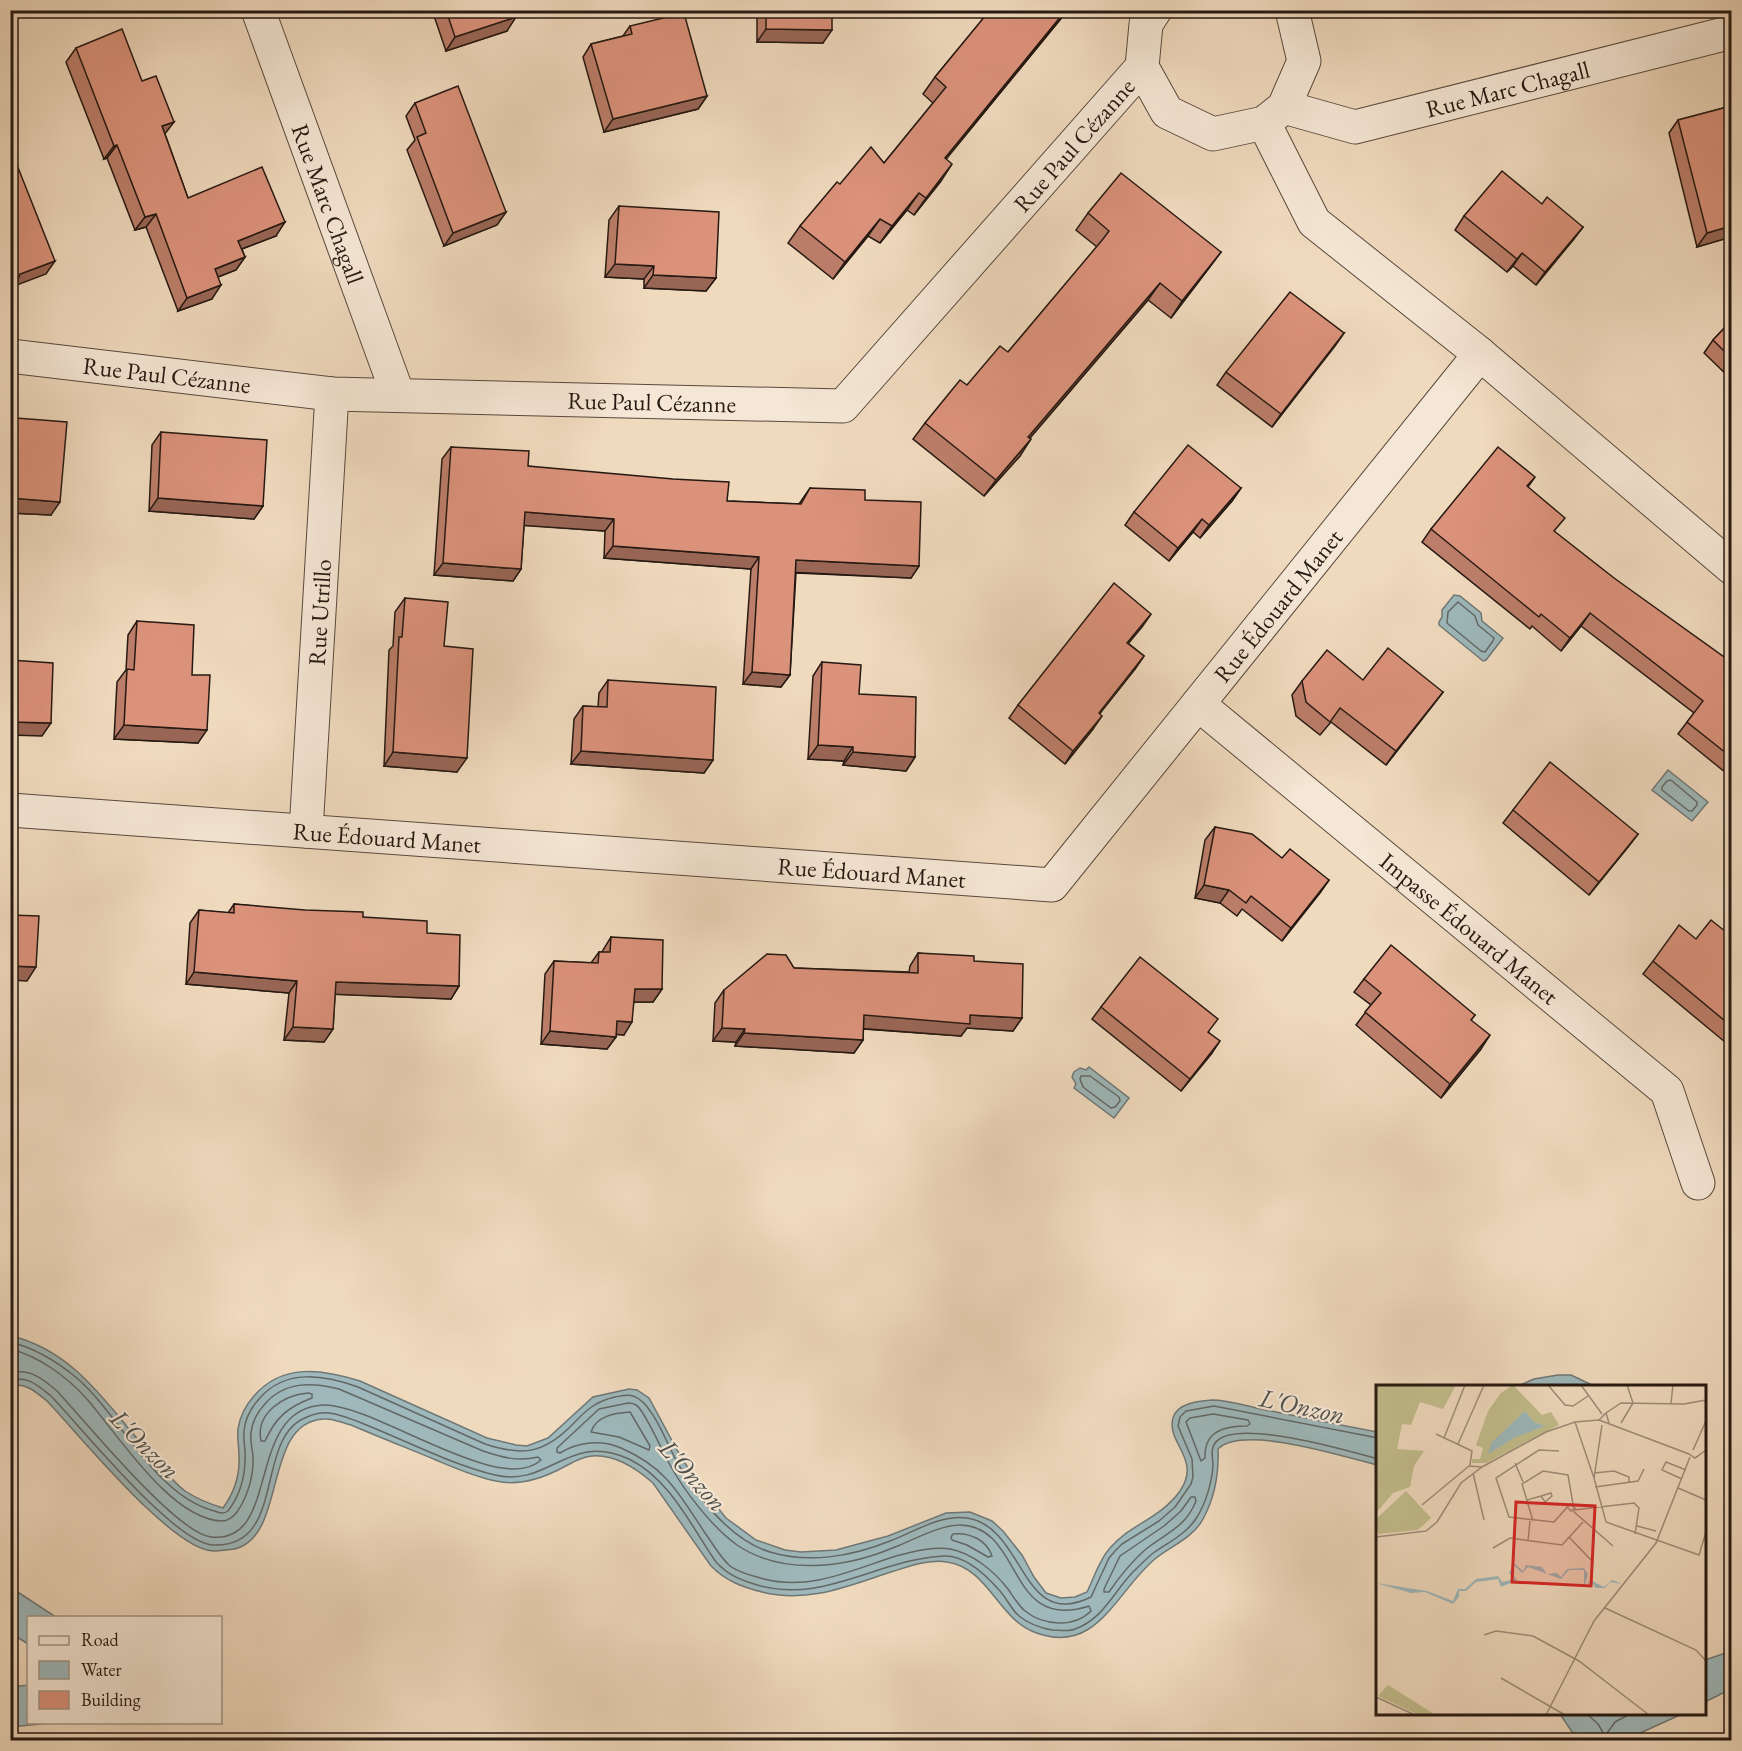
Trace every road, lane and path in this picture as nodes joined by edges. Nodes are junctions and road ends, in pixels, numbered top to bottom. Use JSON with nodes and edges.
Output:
{"nodes":[{"id":1,"x":258,"y":10,"type":"edge"},
{"id":2,"x":1155,"y":10,"type":"edge"},
{"id":3,"x":1292,"y":10,"type":"edge"},
{"id":4,"x":1731,"y":32,"type":"edge"},
{"id":5,"x":1142,"y":67,"type":"junction"},
{"id":6,"x":1274,"y":115,"type":"junction"},
{"id":7,"x":1480,"y":354,"type":"junction"},
{"id":8,"x":10,"y":356,"type":"edge"},
{"id":9,"x":332,"y":394,"type":"junction"},
{"id":10,"x":398,"y":395,"type":"junction"},
{"id":11,"x":1731,"y":567,"type":"edge"},
{"id":12,"x":1198,"y":704,"type":"junction"},
{"id":13,"x":10,"y":810,"type":"edge"},
{"id":14,"x":306,"y":831,"type":"junction"},
{"id":15,"x":1698,"y":1183,"type":"dead end"}],
"edges":[{"from":1,"to":10,"type":"street","name":"Rue Marc Chagall"},
{"from":2,"to":5,"type":"street"},
{"from":3,"to":6,"type":"street"},
{"from":4,"to":6,"type":"street","name":"Rue Marc Chagall"},
{"from":5,"to":6,"type":"street"},
{"from":5,"to":10,"type":"street","name":"Rue Paul Cézanne"},
{"from":6,"to":7,"type":"street"},
{"from":7,"to":11,"type":"street"},
{"from":7,"to":12,"type":"street","name":"Rue Édouard Manet"},
{"from":8,"to":9,"type":"street","name":"Rue Paul Cézanne"},
{"from":9,"to":10,"type":"street","name":"Rue Paul Cézanne"},
{"from":9,"to":14,"type":"street","name":"Rue Utrillo"},
{"from":12,"to":14,"type":"street","name":"Rue Édouard Manet"},
{"from":12,"to":15,"type":"street","name":"Impasse Édouard Manet"},
{"from":13,"to":14,"type":"street","name":"Rue Édouard Manet"}]}
